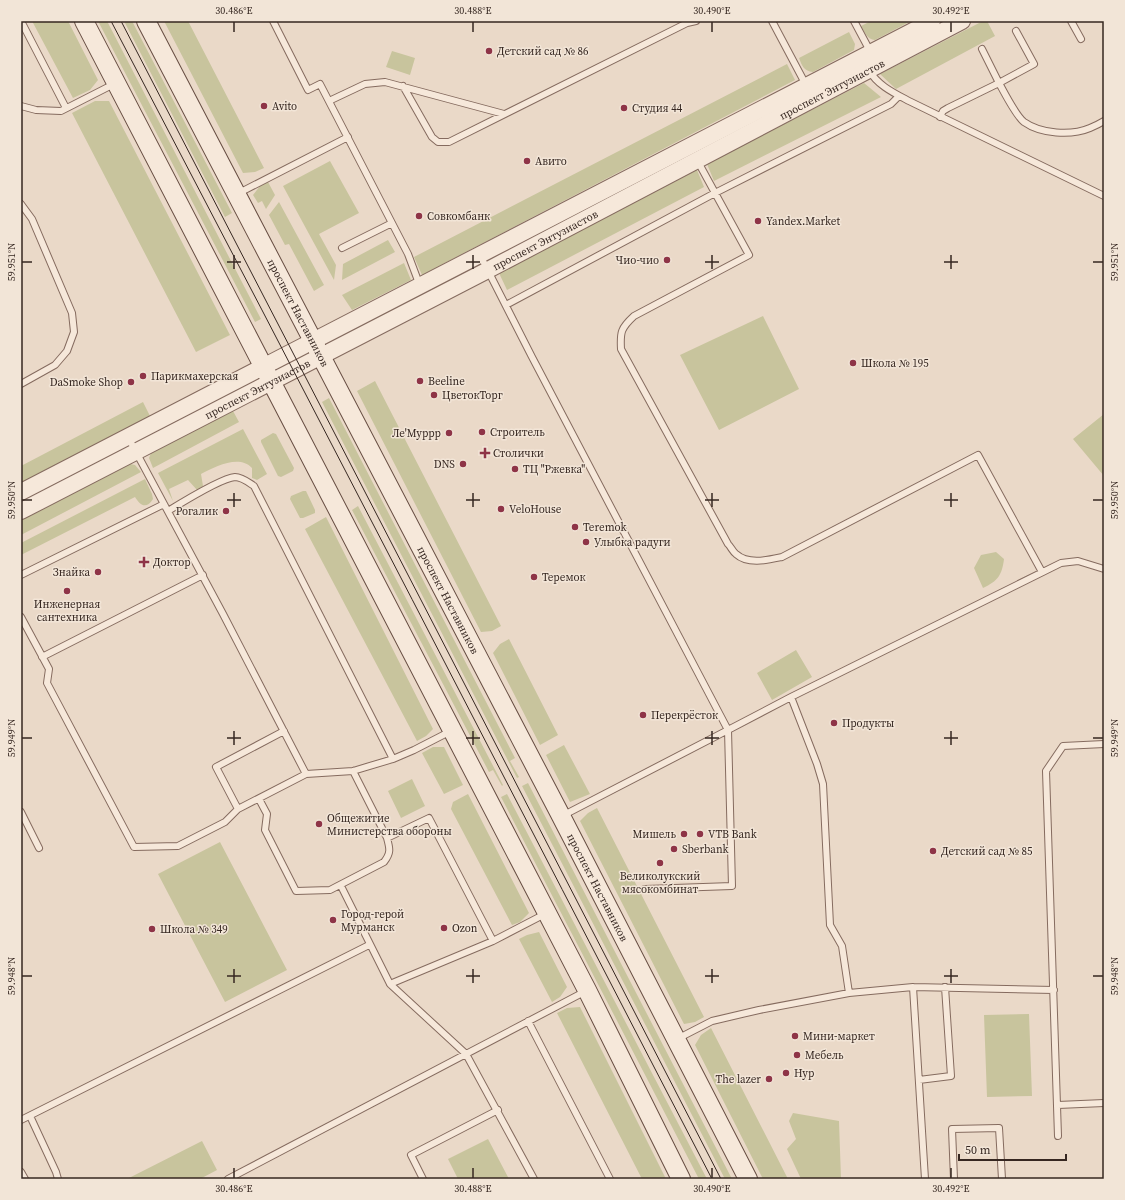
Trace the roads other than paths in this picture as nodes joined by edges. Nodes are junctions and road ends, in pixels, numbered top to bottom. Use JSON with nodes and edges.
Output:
{"nodes":[{"id":1,"x":21,"y":21,"type":"edge"},
{"id":2,"x":84,"y":21,"type":"edge"},
{"id":3,"x":146,"y":21,"type":"edge"},
{"id":4,"x":273,"y":21,"type":"edge"},
{"id":5,"x":696,"y":21,"type":"edge"},
{"id":6,"x":772,"y":21,"type":"edge"},
{"id":7,"x":854,"y":21,"type":"edge"},
{"id":8,"x":932,"y":21,"type":"edge"},
{"id":9,"x":962,"y":21,"type":"edge"},
{"id":10,"x":1071,"y":21,"type":"edge"},
{"id":11,"x":1016,"y":31,"type":"dead end"},
{"id":12,"x":1081,"y":39,"type":"dead end"},
{"id":13,"x":982,"y":49,"type":"dead end"},
{"id":14,"x":870,"y":61,"type":"junction"},
{"id":15,"x":116,"y":83,"type":"junction"},
{"id":16,"x":999,"y":83,"type":"junction"},
{"id":17,"x":403,"y":86,"type":"junction"},
{"id":18,"x":810,"y":92,"type":"junction"},
{"id":19,"x":899,"y":96,"type":"junction"},
{"id":20,"x":329,"y":101,"type":"junction"},
{"id":21,"x":21,"y":106,"type":"edge"},
{"id":22,"x":66,"y":108,"type":"junction"},
{"id":23,"x":504,"y":114,"type":"junction"},
{"id":24,"x":940,"y":117,"type":"junction"},
{"id":25,"x":1104,"y":121,"type":"edge"},
{"id":26,"x":348,"y":137,"type":"junction"},
{"id":27,"x":694,"y":153,"type":"junction"},
{"id":28,"x":715,"y":193,"type":"junction"},
{"id":29,"x":237,"y":195,"type":"junction"},
{"id":30,"x":1104,"y":196,"type":"edge"},
{"id":31,"x":21,"y":204,"type":"edge"},
{"id":32,"x":392,"y":223,"type":"junction"},
{"id":33,"x":342,"y":248,"type":"dead end"},
{"id":34,"x":480,"y":255,"type":"junction"},
{"id":35,"x":488,"y":270,"type":"junction"},
{"id":36,"x":424,"y":293,"type":"junction"},
{"id":37,"x":506,"y":304,"type":"junction"},
{"id":38,"x":317,"y":349,"type":"junction"},
{"id":39,"x":268,"y":374,"type":"junction"},
{"id":40,"x":21,"y":384,"type":"edge"},
{"id":41,"x":128,"y":437,"type":"junction"},
{"id":42,"x":136,"y":452,"type":"junction"},
{"id":43,"x":21,"y":492,"type":"edge"},
{"id":44,"x":164,"y":504,"type":"junction"},
{"id":45,"x":21,"y":511,"type":"edge"},
{"id":46,"x":168,"y":511,"type":"junction"},
{"id":47,"x":1104,"y":569,"type":"edge"},
{"id":48,"x":1042,"y":572,"type":"junction"},
{"id":49,"x":21,"y":575,"type":"edge"},
{"id":50,"x":203,"y":575,"type":"junction"},
{"id":51,"x":21,"y":617,"type":"edge"},
{"id":52,"x":42,"y":657,"type":"junction"},
{"id":53,"x":791,"y":697,"type":"junction"},
{"id":54,"x":452,"y":730,"type":"junction"},
{"id":55,"x":728,"y":730,"type":"junction"},
{"id":56,"x":284,"y":731,"type":"junction"},
{"id":57,"x":1104,"y":744,"type":"edge"},
{"id":58,"x":393,"y":759,"type":"junction"},
{"id":59,"x":353,"y":771,"type":"junction"},
{"id":60,"x":306,"y":774,"type":"junction"},
{"id":61,"x":259,"y":798,"type":"junction"},
{"id":62,"x":238,"y":809,"type":"junction"},
{"id":63,"x":21,"y":812,"type":"edge"},
{"id":64,"x":561,"y":816,"type":"junction"},
{"id":65,"x":387,"y":838,"type":"junction"},
{"id":66,"x":39,"y":848,"type":"dead end"},
{"id":67,"x":341,"y":886,"type":"junction"},
{"id":68,"x":645,"y":889,"type":"dead end"},
{"id":69,"x":547,"y":913,"type":"junction"},
{"id":70,"x":493,"y":941,"type":"junction"},
{"id":71,"x":369,"y":945,"type":"junction"},
{"id":72,"x":390,"y":984,"type":"junction"},
{"id":73,"x":912,"y":987,"type":"junction"},
{"id":74,"x":945,"y":987,"type":"junction"},
{"id":75,"x":587,"y":990,"type":"junction"},
{"id":76,"x":1054,"y":990,"type":"junction"},
{"id":77,"x":849,"y":993,"type":"junction"},
{"id":78,"x":528,"y":1021,"type":"junction"},
{"id":79,"x":676,"y":1040,"type":"junction"},
{"id":80,"x":466,"y":1054,"type":"junction"},
{"id":81,"x":918,"y":1080,"type":"junction"},
{"id":82,"x":1104,"y":1103,"type":"edge"},
{"id":83,"x":1058,"y":1105,"type":"junction"},
{"id":84,"x":498,"y":1110,"type":"junction"},
{"id":85,"x":30,"y":1116,"type":"junction"},
{"id":86,"x":21,"y":1120,"type":"edge"},
{"id":87,"x":1058,"y":1136,"type":"dead end"},
{"id":88,"x":21,"y":1172,"type":"edge"},
{"id":89,"x":25,"y":1179,"type":"edge"},
{"id":90,"x":58,"y":1179,"type":"edge"},
{"id":91,"x":228,"y":1179,"type":"edge"},
{"id":92,"x":423,"y":1179,"type":"edge"},
{"id":93,"x":534,"y":1179,"type":"edge"},
{"id":94,"x":610,"y":1179,"type":"edge"},
{"id":95,"x":682,"y":1179,"type":"edge"},
{"id":96,"x":748,"y":1179,"type":"edge"},
{"id":97,"x":925,"y":1179,"type":"edge"},
{"id":98,"x":954,"y":1179,"type":"edge"},
{"id":99,"x":1002,"y":1179,"type":"edge"}],
"edges":[{"from":1,"to":22,"type":"lane"},
{"from":2,"to":15,"type":"main road"},
{"from":3,"to":29,"type":"main road","name":"проспект Наставников"},
{"from":4,"to":20,"type":"lane"},
{"from":5,"to":23,"type":"lane"},
{"from":6,"to":18,"type":"lane"},
{"from":7,"to":14,"type":"lane"},
{"from":8,"to":14,"type":"street","name":"проспект Энтузиастов"},
{"from":9,"to":14,"type":"street","name":"проспект Энтузиастов"},
{"from":10,"to":12,"type":"lane"},
{"from":11,"to":16,"type":"lane"},
{"from":13,"to":16,"type":"lane"},
{"from":14,"to":18,"type":"street","name":"проспект Энтузиастов"},
{"from":14,"to":19,"type":"lane"},
{"from":15,"to":22,"type":"lane"},
{"from":15,"to":39,"type":"main road"},
{"from":16,"to":24,"type":"lane"},
{"from":16,"to":25,"type":"lane"},
{"from":17,"to":20,"type":"lane"},
{"from":17,"to":23,"type":"lane"},
{"from":17,"to":23,"type":"lane"},
{"from":18,"to":27,"type":"street","name":"проспект Энтузиастов"},
{"from":19,"to":24,"type":"lane"},
{"from":19,"to":28,"type":"lane"},
{"from":20,"to":26,"type":"lane"},
{"from":21,"to":22,"type":"lane"},
{"from":24,"to":30,"type":"lane"},
{"from":26,"to":29,"type":"lane"},
{"from":26,"to":32,"type":"lane"},
{"from":27,"to":28,"type":"lane"},
{"from":27,"to":34,"type":"street","name":"проспект Энтузиастов"},
{"from":27,"to":35,"type":"street","name":"проспект Энтузиастов"},
{"from":28,"to":37,"type":"lane"},
{"from":28,"to":48,"type":"lane"},
{"from":29,"to":38,"type":"main road","name":"проспект Наставников"},
{"from":31,"to":40,"type":"lane"},
{"from":32,"to":33,"type":"lane"},
{"from":32,"to":36,"type":"lane"},
{"from":34,"to":35,"type":"lane"},
{"from":34,"to":36,"type":"street","name":"проспект Энтузиастов"},
{"from":35,"to":36,"type":"street","name":"проспект Энтузиастов"},
{"from":35,"to":37,"type":"lane"},
{"from":36,"to":38,"type":"street","name":"проспект Энтузиастов"},
{"from":37,"to":55,"type":"lane"},
{"from":38,"to":39,"type":"street","name":"проспект Энтузиастов"},
{"from":38,"to":64,"type":"main road","name":"проспект Наставников"},
{"from":39,"to":41,"type":"street","name":"проспект Энтузиастов"},
{"from":39,"to":42,"type":"street","name":"проспект Энтузиастов"},
{"from":39,"to":54,"type":"main road"},
{"from":41,"to":42,"type":"lane"},
{"from":41,"to":43,"type":"street","name":"проспект Энтузиастов"},
{"from":42,"to":44,"type":"lane"},
{"from":42,"to":45,"type":"street","name":"проспект Энтузиастов"},
{"from":44,"to":46,"type":"lane"},
{"from":44,"to":49,"type":"lane"},
{"from":46,"to":50,"type":"lane"},
{"from":46,"to":58,"type":"lane"},
{"from":47,"to":48,"type":"lane"},
{"from":48,"to":53,"type":"lane"},
{"from":50,"to":52,"type":"lane"},
{"from":50,"to":56,"type":"lane"},
{"from":51,"to":52,"type":"lane"},
{"from":52,"to":62,"type":"lane"},
{"from":53,"to":55,"type":"lane"},
{"from":53,"to":77,"type":"lane"},
{"from":54,"to":58,"type":"lane"},
{"from":54,"to":69,"type":"main road"},
{"from":55,"to":64,"type":"lane"},
{"from":55,"to":68,"type":"lane"},
{"from":56,"to":60,"type":"lane"},
{"from":56,"to":62,"type":"lane"},
{"from":57,"to":76,"type":"lane"},
{"from":58,"to":59,"type":"lane"},
{"from":59,"to":60,"type":"lane"},
{"from":59,"to":65,"type":"lane"},
{"from":60,"to":61,"type":"lane"},
{"from":61,"to":62,"type":"lane"},
{"from":61,"to":67,"type":"lane"},
{"from":63,"to":66,"type":"lane"},
{"from":64,"to":79,"type":"main road","name":"проспект Наставников"},
{"from":65,"to":67,"type":"lane"},
{"from":65,"to":70,"type":"lane"},
{"from":67,"to":71,"type":"lane"},
{"from":69,"to":70,"type":"lane"},
{"from":69,"to":75,"type":"main road"},
{"from":70,"to":72,"type":"lane"},
{"from":71,"to":72,"type":"lane"},
{"from":71,"to":85,"type":"lane"},
{"from":72,"to":80,"type":"lane"},
{"from":73,"to":74,"type":"lane"},
{"from":73,"to":77,"type":"lane"},
{"from":73,"to":81,"type":"lane"},
{"from":74,"to":76,"type":"lane"},
{"from":74,"to":81,"type":"lane"},
{"from":75,"to":78,"type":"lane"},
{"from":75,"to":95,"type":"main road"},
{"from":76,"to":83,"type":"lane"},
{"from":77,"to":79,"type":"lane"},
{"from":78,"to":80,"type":"lane"},
{"from":78,"to":94,"type":"lane"},
{"from":79,"to":96,"type":"main road","name":"проспект Наставников"},
{"from":80,"to":84,"type":"lane"},
{"from":80,"to":91,"type":"lane"},
{"from":81,"to":97,"type":"lane"},
{"from":82,"to":83,"type":"lane"},
{"from":83,"to":87,"type":"lane"},
{"from":84,"to":92,"type":"lane"},
{"from":84,"to":93,"type":"lane"},
{"from":85,"to":86,"type":"lane"},
{"from":85,"to":90,"type":"lane"},
{"from":88,"to":89,"type":"lane"},
{"from":98,"to":99,"type":"lane"}]}
